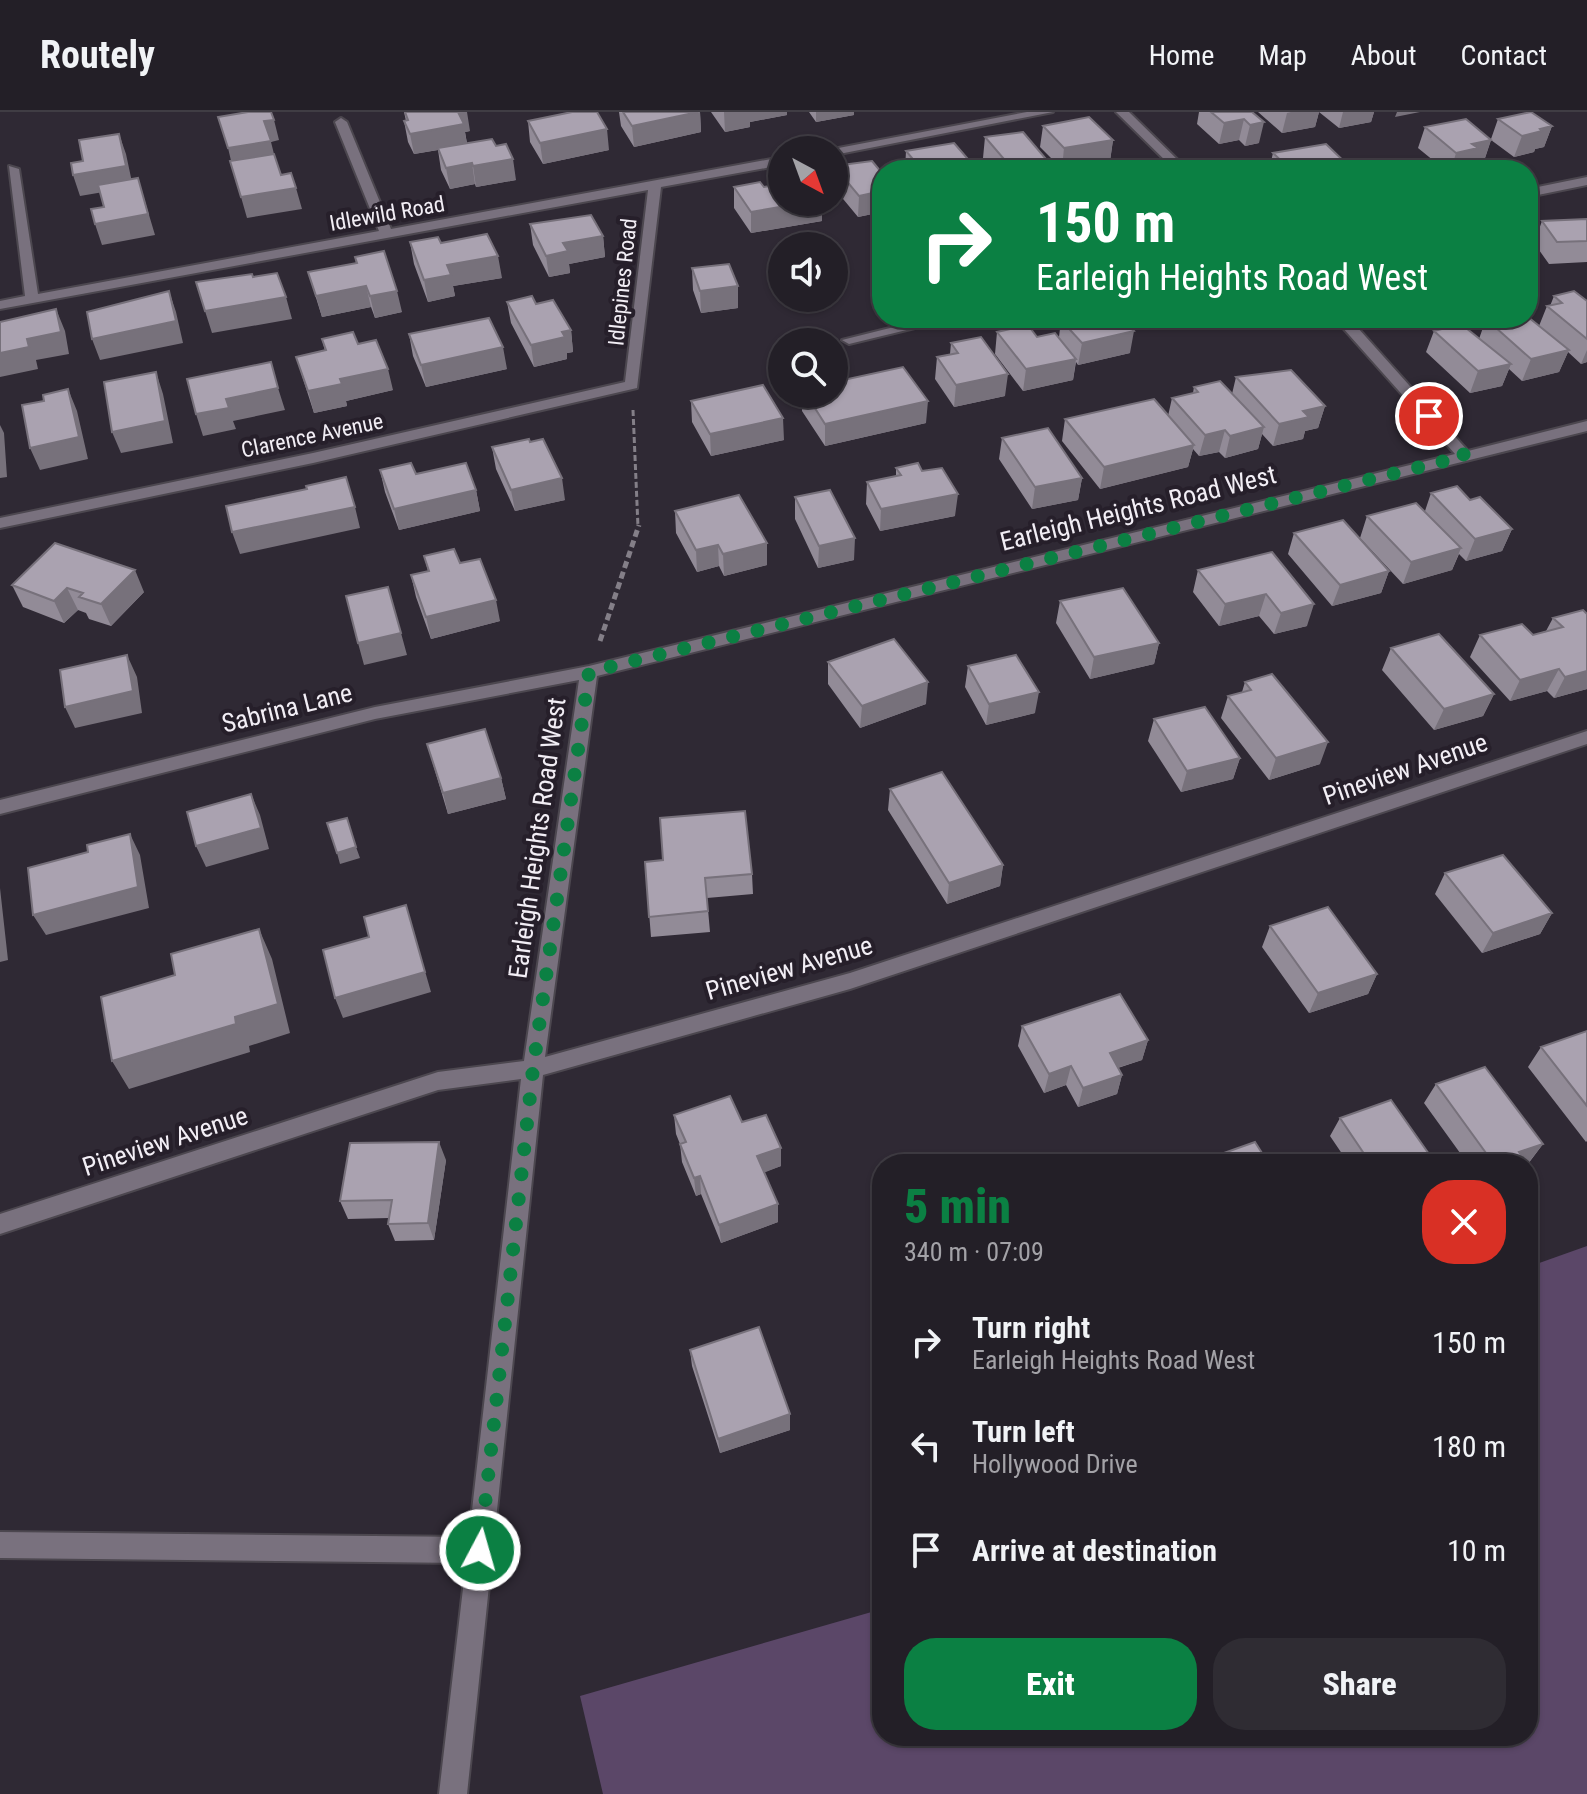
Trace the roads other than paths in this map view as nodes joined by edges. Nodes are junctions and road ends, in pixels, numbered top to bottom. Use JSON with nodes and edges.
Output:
{"nodes":[{"id":1,"x":1047,"y":112,"type":"edge"},
{"id":2,"x":1122,"y":112,"type":"edge"},
{"id":3,"x":341,"y":122,"type":"dead end"},
{"id":4,"x":848,"y":148,"type":"edge"},
{"id":5,"x":1172,"y":160,"type":"edge"},
{"id":6,"x":768,"y":164,"type":"edge"},
{"id":7,"x":13,"y":169,"type":"dead end"},
{"id":8,"x":1587,"y":181,"type":"edge"},
{"id":9,"x":655,"y":185,"type":"junction"},
{"id":10,"x":1538,"y":191,"type":"edge"},
{"id":11,"x":386,"y":233,"type":"junction"},
{"id":12,"x":32,"y":299,"type":"junction"},
{"id":13,"x":0,"y":305,"type":"edge"},
{"id":14,"x":904,"y":328,"type":"edge"},
{"id":15,"x":1350,"y":328,"type":"edge"},
{"id":16,"x":849,"y":340,"type":"dead end"},
{"id":17,"x":632,"y":385,"type":"joint"},
{"id":18,"x":1587,"y":426,"type":"edge"},
{"id":19,"x":1465,"y":456,"type":"junction"},
{"id":20,"x":0,"y":523,"type":"edge"},
{"id":21,"x":589,"y":672,"type":"junction"},
{"id":22,"x":1587,"y":737,"type":"edge"},
{"id":23,"x":0,"y":807,"type":"edge"},
{"id":24,"x":533,"y":1069,"type":"junction"},
{"id":25,"x":0,"y":1224,"type":"edge"},
{"id":26,"x":0,"y":1545,"type":"edge"},
{"id":27,"x":480,"y":1550,"type":"junction"},
{"id":28,"x":453,"y":1794,"type":"edge"}],
"edges":[{"from":1,"to":4,"type":"street"},
{"from":2,"to":5,"type":"street"},
{"from":3,"to":11,"type":"street"},
{"from":6,"to":9,"type":"street","name":"Idlewild Road"},
{"from":7,"to":12,"type":"street"},
{"from":8,"to":10,"type":"street"},
{"from":9,"to":11,"type":"street","name":"Idlewild Road"},
{"from":9,"to":17,"type":"street","name":"Idlepines Road"},
{"from":11,"to":12,"type":"street","name":"Idlewild Road"},
{"from":12,"to":13,"type":"street","name":"Idlewild Road"},
{"from":14,"to":16,"type":"street"},
{"from":15,"to":19,"type":"street"},
{"from":17,"to":20,"type":"street","name":"Clarence Avenue"},
{"from":18,"to":19,"type":"street","name":"Earleigh Heights Road West"},
{"from":19,"to":21,"type":"street","name":"Earleigh Heights Road West"},
{"from":21,"to":23,"type":"street","name":"Sabrina Lane"},
{"from":21,"to":24,"type":"street","name":"Earleigh Heights Road West"},
{"from":22,"to":24,"type":"street","name":"Pineview Avenue"},
{"from":24,"to":25,"type":"street","name":"Pineview Avenue"},
{"from":24,"to":27,"type":"street","name":"Earleigh Heights Road West"},
{"from":26,"to":27,"type":"street"},
{"from":27,"to":28,"type":"street","name":"Earleigh Heights Road West"}]}
